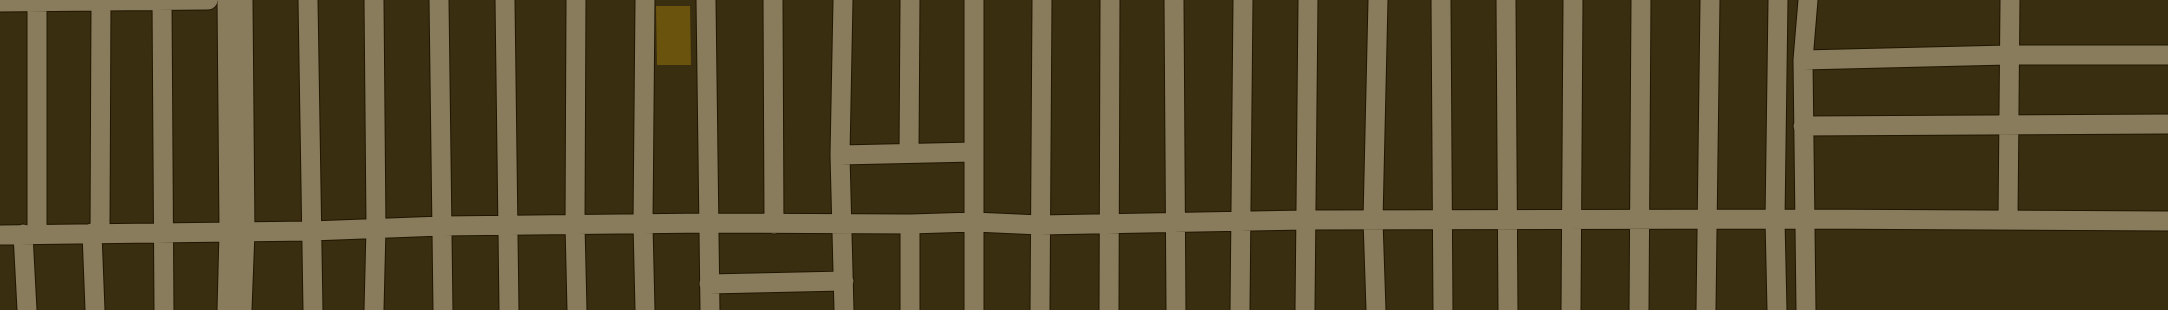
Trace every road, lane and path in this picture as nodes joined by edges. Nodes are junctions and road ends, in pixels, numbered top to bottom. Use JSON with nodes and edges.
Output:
{"nodes":[{"id":1,"x":162,"y":0,"type":"edge"},
{"id":2,"x":208,"y":0,"type":"edge"},
{"id":3,"x":227,"y":0,"type":"edge"},
{"id":4,"x":243,"y":0,"type":"edge"},
{"id":5,"x":308,"y":0,"type":"edge"},
{"id":6,"x":374,"y":0,"type":"edge"},
{"id":7,"x":439,"y":0,"type":"edge"},
{"id":8,"x":505,"y":0,"type":"edge"},
{"id":9,"x":576,"y":0,"type":"edge"},
{"id":10,"x":645,"y":0,"type":"edge"},
{"id":11,"x":706,"y":0,"type":"edge"},
{"id":12,"x":773,"y":0,"type":"edge"},
{"id":13,"x":843,"y":0,"type":"edge"},
{"id":14,"x":910,"y":0,"type":"edge"},
{"id":15,"x":974,"y":0,"type":"edge"},
{"id":16,"x":1042,"y":0,"type":"edge"},
{"id":17,"x":1110,"y":0,"type":"edge"},
{"id":18,"x":1174,"y":0,"type":"edge"},
{"id":19,"x":1243,"y":0,"type":"edge"},
{"id":20,"x":1308,"y":0,"type":"edge"},
{"id":21,"x":1378,"y":0,"type":"edge"},
{"id":22,"x":1441,"y":0,"type":"edge"},
{"id":23,"x":1506,"y":0,"type":"edge"},
{"id":24,"x":1573,"y":0,"type":"edge"},
{"id":25,"x":1641,"y":0,"type":"edge"},
{"id":26,"x":1710,"y":0,"type":"edge"},
{"id":27,"x":1778,"y":0,"type":"edge"},
{"id":28,"x":1808,"y":0,"type":"edge"},
{"id":29,"x":2010,"y":0,"type":"edge"},
{"id":30,"x":37,"y":1,"type":"edge"},
{"id":31,"x":101,"y":1,"type":"edge"},
{"id":32,"x":0,"y":2,"type":"edge"},
{"id":33,"x":2008,"y":55,"type":"junction"},
{"id":34,"x":2168,"y":55,"type":"edge"},
{"id":35,"x":1803,"y":60,"type":"junction"},
{"id":36,"x":2010,"y":124,"type":"junction"},
{"id":37,"x":2168,"y":124,"type":"edge"},
{"id":38,"x":1803,"y":126,"type":"junction"},
{"id":39,"x":974,"y":152,"type":"junction"},
{"id":40,"x":909,"y":153,"type":"junction"},
{"id":41,"x":840,"y":155,"type":"junction"},
{"id":42,"x":1805,"y":219,"type":"junction"},
{"id":43,"x":1305,"y":220,"type":"junction"},
{"id":44,"x":1373,"y":220,"type":"junction"},
{"id":45,"x":1443,"y":220,"type":"junction"},
{"id":46,"x":1508,"y":220,"type":"junction"},
{"id":47,"x":1573,"y":220,"type":"junction"},
{"id":48,"x":1639,"y":220,"type":"junction"},
{"id":49,"x":1706,"y":220,"type":"junction"},
{"id":50,"x":1775,"y":220,"type":"junction"},
{"id":51,"x":2008,"y":220,"type":"junction"},
{"id":52,"x":2168,"y":221,"type":"edge"},
{"id":53,"x":974,"y":222,"type":"junction"},
{"id":54,"x":1240,"y":222,"type":"junction"},
{"id":55,"x":710,"y":223,"type":"junction"},
{"id":56,"x":841,"y":223,"type":"junction"},
{"id":57,"x":1175,"y":223,"type":"junction"},
{"id":58,"x":643,"y":224,"type":"junction"},
{"id":59,"x":774,"y":224,"type":"junction"},
{"id":60,"x":910,"y":224,"type":"junction"},
{"id":61,"x":1109,"y":224,"type":"junction"},
{"id":62,"x":575,"y":225,"type":"junction"},
{"id":63,"x":1040,"y":225,"type":"junction"},
{"id":64,"x":442,"y":226,"type":"junction"},
{"id":65,"x":508,"y":226,"type":"junction"},
{"id":66,"x":376,"y":228,"type":"junction"},
{"id":67,"x":163,"y":232,"type":"junction"},
{"id":68,"x":237,"y":232,"type":"junction"},
{"id":69,"x":311,"y":232,"type":"junction"},
{"id":70,"x":96,"y":233,"type":"junction"},
{"id":71,"x":30,"y":234,"type":"junction"},
{"id":72,"x":0,"y":235,"type":"edge"},
{"id":73,"x":844,"y":281,"type":"junction"},
{"id":74,"x":710,"y":284,"type":"junction"},
{"id":75,"x":27,"y":310,"type":"edge"},
{"id":76,"x":95,"y":310,"type":"edge"},
{"id":77,"x":164,"y":310,"type":"edge"},
{"id":78,"x":226,"y":310,"type":"edge"},
{"id":79,"x":242,"y":310,"type":"edge"},
{"id":80,"x":313,"y":310,"type":"edge"},
{"id":81,"x":374,"y":310,"type":"edge"},
{"id":82,"x":443,"y":310,"type":"edge"},
{"id":83,"x":509,"y":310,"type":"edge"},
{"id":84,"x":577,"y":310,"type":"edge"},
{"id":85,"x":645,"y":310,"type":"edge"},
{"id":86,"x":710,"y":310,"type":"edge"},
{"id":87,"x":844,"y":310,"type":"edge"},
{"id":88,"x":910,"y":310,"type":"edge"},
{"id":89,"x":974,"y":310,"type":"edge"},
{"id":90,"x":1040,"y":310,"type":"edge"},
{"id":91,"x":1110,"y":310,"type":"edge"},
{"id":92,"x":1176,"y":310,"type":"edge"},
{"id":93,"x":1240,"y":310,"type":"edge"},
{"id":94,"x":1305,"y":310,"type":"edge"},
{"id":95,"x":1376,"y":310,"type":"edge"},
{"id":96,"x":1443,"y":310,"type":"edge"},
{"id":97,"x":1508,"y":310,"type":"edge"},
{"id":98,"x":1571,"y":310,"type":"edge"},
{"id":99,"x":1639,"y":310,"type":"edge"},
{"id":100,"x":1706,"y":310,"type":"edge"},
{"id":101,"x":1776,"y":310,"type":"edge"},
{"id":102,"x":1806,"y":310,"type":"edge"}],
"edges":[{"from":1,"to":2,"type":"street"},
{"from":1,"to":31,"type":"street"},
{"from":1,"to":67,"type":"street"},
{"from":3,"to":68,"type":"street"},
{"from":4,"to":68,"type":"street"},
{"from":5,"to":69,"type":"street"},
{"from":6,"to":66,"type":"street"},
{"from":7,"to":64,"type":"street"},
{"from":8,"to":65,"type":"street"},
{"from":9,"to":62,"type":"street"},
{"from":10,"to":58,"type":"street"},
{"from":11,"to":55,"type":"street"},
{"from":12,"to":59,"type":"street"},
{"from":13,"to":41,"type":"street"},
{"from":14,"to":40,"type":"street"},
{"from":15,"to":39,"type":"street"},
{"from":16,"to":63,"type":"street"},
{"from":17,"to":61,"type":"street"},
{"from":18,"to":57,"type":"street"},
{"from":19,"to":54,"type":"street"},
{"from":20,"to":43,"type":"street"},
{"from":21,"to":44,"type":"street"},
{"from":22,"to":45,"type":"street"},
{"from":23,"to":46,"type":"street"},
{"from":24,"to":47,"type":"street"},
{"from":25,"to":48,"type":"street"},
{"from":26,"to":49,"type":"street"},
{"from":27,"to":50,"type":"street"},
{"from":28,"to":35,"type":"street"},
{"from":29,"to":33,"type":"street"},
{"from":30,"to":31,"type":"street"},
{"from":30,"to":32,"type":"street"},
{"from":30,"to":71,"type":"street"},
{"from":31,"to":70,"type":"street"},
{"from":33,"to":34,"type":"street"},
{"from":33,"to":35,"type":"street"},
{"from":33,"to":36,"type":"street"},
{"from":35,"to":38,"type":"street"},
{"from":36,"to":37,"type":"street"},
{"from":36,"to":38,"type":"street"},
{"from":36,"to":51,"type":"street"},
{"from":38,"to":42,"type":"street"},
{"from":39,"to":40,"type":"street"},
{"from":39,"to":53,"type":"street"},
{"from":40,"to":41,"type":"street"},
{"from":41,"to":56,"type":"street"},
{"from":42,"to":50,"type":"street"},
{"from":42,"to":51,"type":"street"},
{"from":42,"to":102,"type":"street"},
{"from":43,"to":44,"type":"street"},
{"from":43,"to":54,"type":"street"},
{"from":43,"to":94,"type":"street"},
{"from":44,"to":45,"type":"street"},
{"from":44,"to":95,"type":"street"},
{"from":45,"to":46,"type":"street"},
{"from":45,"to":96,"type":"street"},
{"from":46,"to":47,"type":"street"},
{"from":46,"to":97,"type":"street"},
{"from":47,"to":48,"type":"street"},
{"from":47,"to":98,"type":"street"},
{"from":48,"to":49,"type":"street"},
{"from":48,"to":99,"type":"street"},
{"from":49,"to":50,"type":"street"},
{"from":49,"to":100,"type":"street"},
{"from":50,"to":101,"type":"street"},
{"from":51,"to":52,"type":"street"},
{"from":53,"to":60,"type":"street"},
{"from":53,"to":63,"type":"street"},
{"from":53,"to":89,"type":"street"},
{"from":54,"to":57,"type":"street"},
{"from":54,"to":93,"type":"street"},
{"from":55,"to":58,"type":"street"},
{"from":55,"to":59,"type":"street"},
{"from":55,"to":74,"type":"street"},
{"from":56,"to":59,"type":"street"},
{"from":56,"to":60,"type":"street"},
{"from":56,"to":73,"type":"street"},
{"from":57,"to":61,"type":"street"},
{"from":57,"to":92,"type":"street"},
{"from":58,"to":62,"type":"street"},
{"from":58,"to":85,"type":"street"},
{"from":60,"to":88,"type":"street"},
{"from":61,"to":63,"type":"street"},
{"from":61,"to":91,"type":"street"},
{"from":62,"to":65,"type":"street"},
{"from":62,"to":84,"type":"street"},
{"from":63,"to":90,"type":"street"},
{"from":64,"to":65,"type":"street"},
{"from":64,"to":66,"type":"street"},
{"from":64,"to":82,"type":"street"},
{"from":65,"to":83,"type":"street"},
{"from":66,"to":69,"type":"street"},
{"from":66,"to":81,"type":"street"},
{"from":67,"to":68,"type":"street"},
{"from":67,"to":70,"type":"street"},
{"from":67,"to":77,"type":"street"},
{"from":68,"to":69,"type":"street"},
{"from":68,"to":78,"type":"street"},
{"from":68,"to":79,"type":"street"},
{"from":69,"to":80,"type":"street"},
{"from":70,"to":71,"type":"street"},
{"from":70,"to":76,"type":"street"},
{"from":71,"to":72,"type":"street"},
{"from":71,"to":75,"type":"street"},
{"from":73,"to":74,"type":"street"},
{"from":73,"to":87,"type":"street"},
{"from":74,"to":86,"type":"street"}]}
